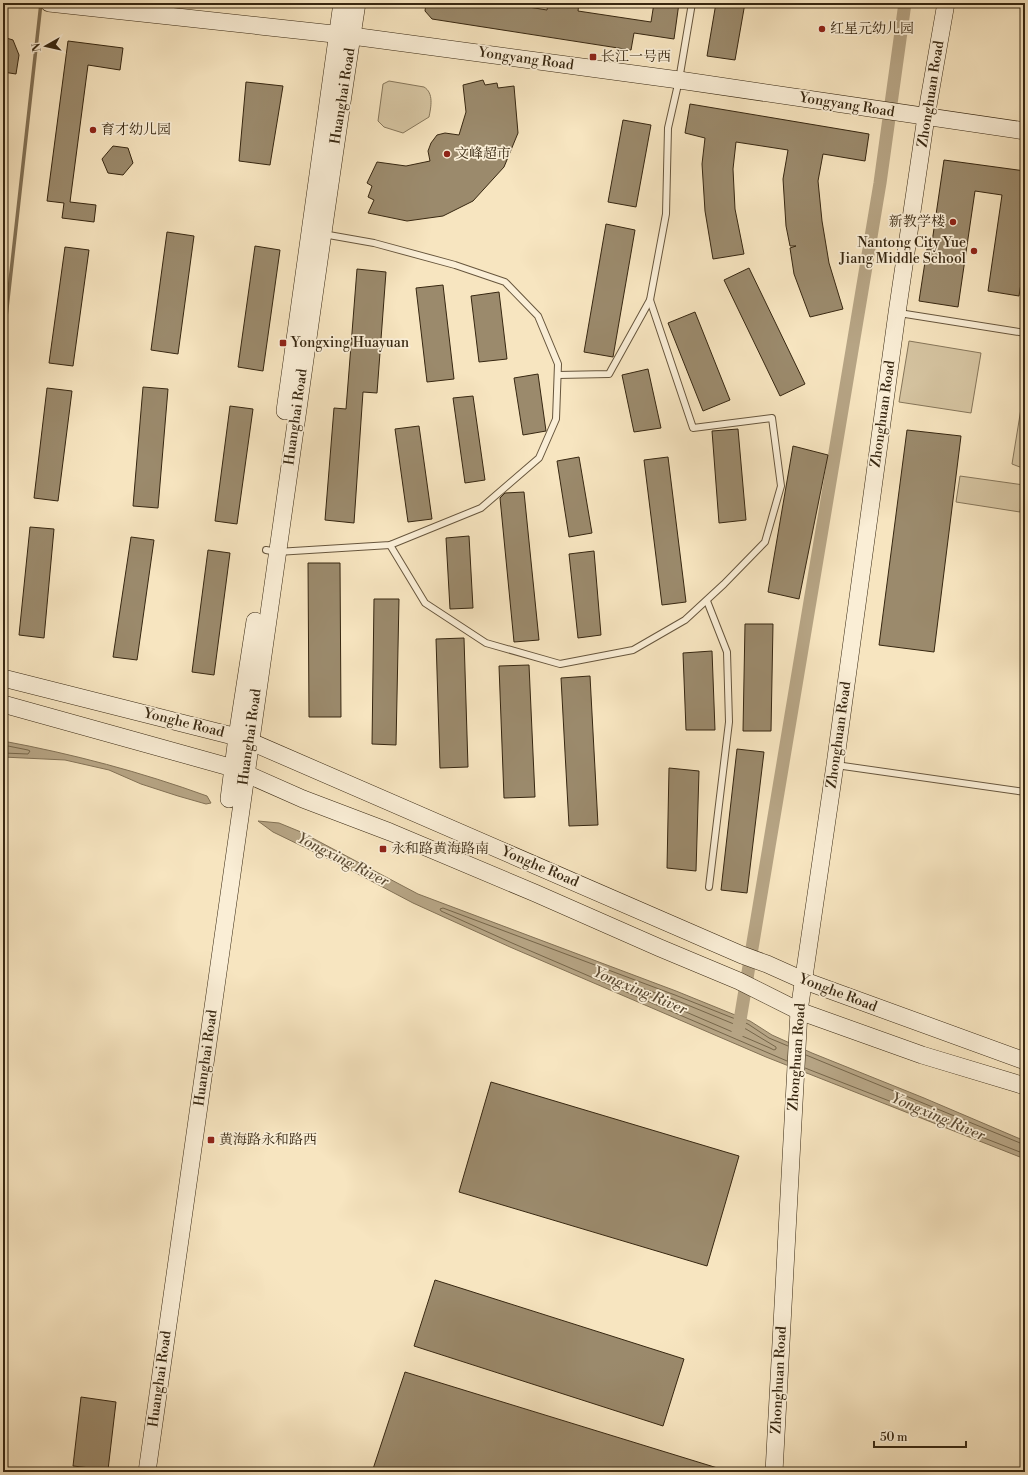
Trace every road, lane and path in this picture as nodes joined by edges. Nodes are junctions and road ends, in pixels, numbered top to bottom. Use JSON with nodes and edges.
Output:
{"nodes":[{"id":1,"x":49,"y":3,"type":"edge"},
{"id":2,"x":342,"y":3,"type":"edge"},
{"id":3,"x":357,"y":3,"type":"edge"},
{"id":4,"x":692,"y":3,"type":"edge"},
{"id":5,"x":946,"y":3,"type":"edge"},
{"id":6,"x":344,"y":35,"type":"junction"},
{"id":7,"x":679,"y":80,"type":"junction"},
{"id":8,"x":921,"y":116,"type":"junction"},
{"id":9,"x":1025,"y":131,"type":"edge"},
{"id":10,"x":316,"y":233,"type":"junction"},
{"id":11,"x":650,"y":300,"type":"junction"},
{"id":12,"x":897,"y":313,"type":"junction"},
{"id":13,"x":1025,"y":333,"type":"edge"},
{"id":14,"x":558,"y":375,"type":"junction"},
{"id":15,"x":390,"y":546,"type":"junction"},
{"id":16,"x":272,"y":551,"type":"junction"},
{"id":17,"x":707,"y":601,"type":"junction"},
{"id":18,"x":3,"y":678,"type":"edge"},
{"id":19,"x":3,"y":704,"type":"edge"},
{"id":20,"x":243,"y":739,"type":"junction"},
{"id":21,"x":836,"y":765,"type":"junction"},
{"id":22,"x":239,"y":771,"type":"junction"},
{"id":23,"x":1025,"y":792,"type":"edge"},
{"id":24,"x":709,"y":887,"type":"dead end"},
{"id":25,"x":805,"y":981,"type":"junction"},
{"id":26,"x":799,"y":1011,"type":"junction"},
{"id":27,"x":1025,"y":1061,"type":"edge"},
{"id":28,"x":1025,"y":1086,"type":"edge"},
{"id":29,"x":135,"y":1472,"type":"edge"},
{"id":30,"x":147,"y":1472,"type":"edge"},
{"id":31,"x":774,"y":1472,"type":"edge"}],
"edges":[{"from":1,"to":6,"type":"main road","name":"Yongyang Road"},
{"from":2,"to":6,"type":"main road","name":"Huanghai Road"},
{"from":3,"to":6,"type":"main road","name":"Huanghai Road"},
{"from":4,"to":7,"type":"lane"},
{"from":5,"to":8,"type":"main road","name":"Zhonghuan Road"},
{"from":6,"to":7,"type":"main road","name":"Yongyang Road"},
{"from":6,"to":10,"type":"main road","name":"Huanghai Road"},
{"from":7,"to":8,"type":"main road","name":"Yongyang Road"},
{"from":7,"to":11,"type":"lane"},
{"from":8,"to":9,"type":"main road","name":"Yongyang Road"},
{"from":8,"to":12,"type":"main road","name":"Zhonghuan Road"},
{"from":10,"to":14,"type":"lane"},
{"from":10,"to":16,"type":"main road","name":"Huanghai Road"},
{"from":11,"to":14,"type":"lane"},
{"from":11,"to":17,"type":"lane"},
{"from":12,"to":13,"type":"lane"},
{"from":12,"to":21,"type":"main road","name":"Zhonghuan Road"},
{"from":14,"to":15,"type":"lane"},
{"from":15,"to":16,"type":"lane"},
{"from":15,"to":17,"type":"lane"},
{"from":16,"to":20,"type":"main road","name":"Huanghai Road"},
{"from":17,"to":24,"type":"lane"},
{"from":18,"to":20,"type":"main road","name":"Yonghe Road"},
{"from":19,"to":22,"type":"main road","name":"Yonghe Road"},
{"from":20,"to":22,"type":"main road","name":"Huanghai Road"},
{"from":20,"to":25,"type":"main road","name":"Yonghe Road"},
{"from":21,"to":23,"type":"lane"},
{"from":21,"to":25,"type":"main road","name":"Zhonghuan Road"},
{"from":22,"to":26,"type":"main road","name":"Yonghe Road"},
{"from":22,"to":29,"type":"main road","name":"Huanghai Road"},
{"from":22,"to":30,"type":"main road","name":"Huanghai Road"},
{"from":25,"to":26,"type":"main road","name":"Zhonghuan Road"},
{"from":25,"to":27,"type":"main road","name":"Yonghe Road"},
{"from":26,"to":28,"type":"main road","name":"Yonghe Road"},
{"from":26,"to":31,"type":"main road","name":"Zhonghuan Road"}]}
